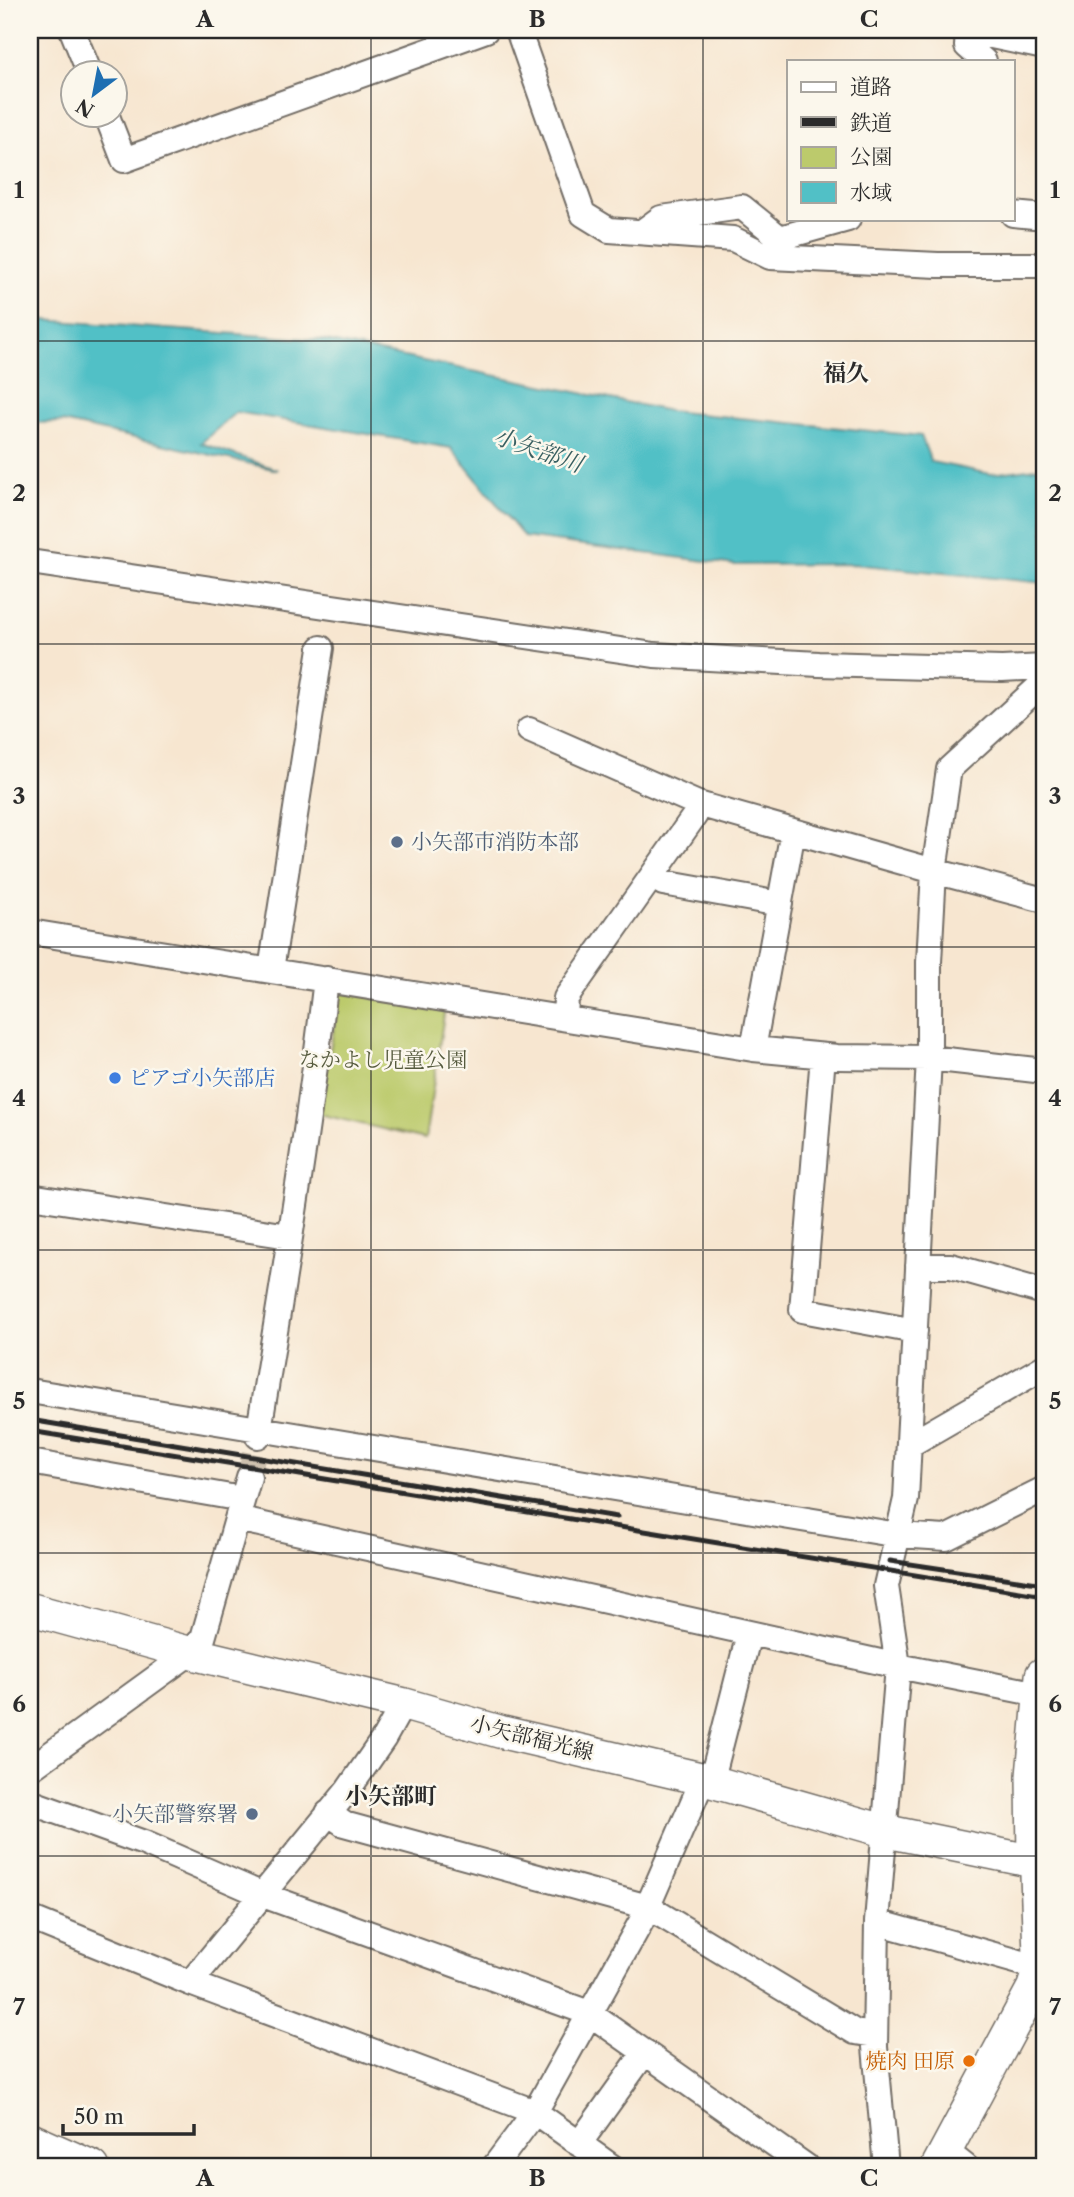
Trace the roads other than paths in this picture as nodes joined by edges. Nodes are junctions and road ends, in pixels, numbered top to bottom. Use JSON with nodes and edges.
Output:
{"nodes":[{"id":1,"x":72,"y":30,"type":"edge"},
{"id":2,"x":486,"y":30,"type":"edge"},
{"id":3,"x":518,"y":30,"type":"edge"},
{"id":4,"x":968,"y":30,"type":"edge"},
{"id":5,"x":975,"y":30,"type":"edge"},
{"id":6,"x":1044,"y":47,"type":"edge"},
{"id":7,"x":84,"y":60,"type":"edge"},
{"id":8,"x":983,"y":60,"type":"edge"},
{"id":9,"x":112,"y":130,"type":"edge"},
{"id":10,"x":844,"y":220,"type":"edge"},
{"id":11,"x":642,"y":232,"type":"junction"},
{"id":12,"x":1044,"y":265,"type":"edge"},
{"id":13,"x":30,"y":562,"type":"edge"},
{"id":14,"x":321,"y":648,"type":"dead end"},
{"id":15,"x":1044,"y":667,"type":"edge"},
{"id":16,"x":1044,"y":682,"type":"edge"},
{"id":17,"x":528,"y":730,"type":"dead end"},
{"id":18,"x":698,"y":804,"type":"junction"},
{"id":19,"x":793,"y":831,"type":"junction"},
{"id":20,"x":934,"y":872,"type":"junction"},
{"id":21,"x":653,"y":876,"type":"junction"},
{"id":22,"x":1044,"y":900,"type":"edge"},
{"id":23,"x":780,"y":904,"type":"junction"},
{"id":24,"x":30,"y":932,"type":"edge"},
{"id":25,"x":271,"y":970,"type":"junction"},
{"id":26,"x":326,"y":979,"type":"junction"},
{"id":27,"x":565,"y":1018,"type":"junction"},
{"id":28,"x":753,"y":1049,"type":"junction"},
{"id":29,"x":824,"y":1056,"type":"junction"},
{"id":30,"x":929,"y":1058,"type":"junction"},
{"id":31,"x":1044,"y":1071,"type":"edge"},
{"id":32,"x":30,"y":1196,"type":"edge"},
{"id":33,"x":289,"y":1236,"type":"junction"},
{"id":34,"x":918,"y":1266,"type":"junction"},
{"id":35,"x":1044,"y":1292,"type":"edge"},
{"id":36,"x":915,"y":1332,"type":"junction"},
{"id":37,"x":1044,"y":1367,"type":"edge"},
{"id":38,"x":30,"y":1391,"type":"edge"},
{"id":39,"x":259,"y":1432,"type":"junction"},
{"id":40,"x":909,"y":1445,"type":"junction"},
{"id":41,"x":30,"y":1462,"type":"edge"},
{"id":42,"x":1044,"y":1489,"type":"edge"},
{"id":43,"x":243,"y":1498,"type":"junction"},
{"id":44,"x":898,"y":1535,"type":"junction"},
{"id":45,"x":30,"y":1609,"type":"edge"},
{"id":46,"x":749,"y":1634,"type":"junction"},
{"id":47,"x":190,"y":1653,"type":"junction"},
{"id":48,"x":898,"y":1666,"type":"junction"},
{"id":49,"x":1043,"y":1688,"type":"edge"},
{"id":50,"x":403,"y":1704,"type":"junction"},
{"id":51,"x":30,"y":1769,"type":"edge"},
{"id":52,"x":703,"y":1780,"type":"junction"},
{"id":53,"x":30,"y":1802,"type":"edge"},
{"id":54,"x":328,"y":1813,"type":"junction"},
{"id":55,"x":885,"y":1831,"type":"junction"},
{"id":56,"x":1040,"y":1863,"type":"edge"},
{"id":57,"x":263,"y":1895,"type":"junction"},
{"id":58,"x":648,"y":1907,"type":"junction"},
{"id":59,"x":30,"y":1918,"type":"edge"},
{"id":60,"x":877,"y":1922,"type":"junction"},
{"id":61,"x":1042,"y":1968,"type":"edge"},
{"id":62,"x":190,"y":1983,"type":"junction"},
{"id":63,"x":589,"y":2013,"type":"junction"},
{"id":64,"x":875,"y":2035,"type":"junction"},
{"id":65,"x":645,"y":2052,"type":"junction"},
{"id":66,"x":535,"y":2112,"type":"junction"},
{"id":67,"x":30,"y":2139,"type":"edge"},
{"id":68,"x":579,"y":2144,"type":"junction"},
{"id":69,"x":950,"y":2162,"type":"edge"},
{"id":70,"x":78,"y":2164,"type":"edge"},
{"id":71,"x":495,"y":2167,"type":"edge"},
{"id":72,"x":612,"y":2167,"type":"edge"},
{"id":73,"x":807,"y":2167,"type":"edge"},
{"id":74,"x":886,"y":2167,"type":"edge"}],
"edges":[{"from":1,"to":7,"type":"street"},
{"from":2,"to":9,"type":"street"},
{"from":3,"to":11,"type":"street"},
{"from":4,"to":8,"type":"street"},
{"from":5,"to":6,"type":"street"},
{"from":10,"to":11,"type":"street"},
{"from":11,"to":12,"type":"street"},
{"from":13,"to":15,"type":"street"},
{"from":14,"to":25,"type":"street"},
{"from":16,"to":20,"type":"street"},
{"from":17,"to":18,"type":"street"},
{"from":18,"to":19,"type":"street"},
{"from":18,"to":21,"type":"street"},
{"from":19,"to":20,"type":"street"},
{"from":19,"to":23,"type":"street"},
{"from":20,"to":22,"type":"street"},
{"from":20,"to":30,"type":"street"},
{"from":21,"to":23,"type":"street"},
{"from":21,"to":27,"type":"street"},
{"from":23,"to":28,"type":"street"},
{"from":24,"to":25,"type":"street"},
{"from":25,"to":26,"type":"street"},
{"from":26,"to":27,"type":"street"},
{"from":26,"to":33,"type":"street"},
{"from":27,"to":28,"type":"street"},
{"from":28,"to":29,"type":"street"},
{"from":29,"to":30,"type":"street"},
{"from":29,"to":36,"type":"street"},
{"from":30,"to":31,"type":"street"},
{"from":30,"to":34,"type":"street"},
{"from":32,"to":33,"type":"street"},
{"from":33,"to":39,"type":"street"},
{"from":34,"to":35,"type":"street"},
{"from":34,"to":36,"type":"street"},
{"from":36,"to":40,"type":"street"},
{"from":37,"to":40,"type":"street"},
{"from":38,"to":39,"type":"street"},
{"from":39,"to":44,"type":"street"},
{"from":40,"to":44,"type":"street"},
{"from":41,"to":43,"type":"street"},
{"from":42,"to":44,"type":"street"},
{"from":43,"to":46,"type":"street"},
{"from":43,"to":47,"type":"street"},
{"from":44,"to":48,"type":"street"},
{"from":45,"to":47,"type":"main road","name":"小矢部福光線"},
{"from":46,"to":48,"type":"street"},
{"from":46,"to":52,"type":"street"},
{"from":47,"to":50,"type":"main road","name":"小矢部福光線"},
{"from":47,"to":51,"type":"street"},
{"from":48,"to":49,"type":"street"},
{"from":48,"to":55,"type":"street"},
{"from":49,"to":56,"type":"highway"},
{"from":50,"to":52,"type":"main road","name":"小矢部福光線"},
{"from":50,"to":54,"type":"street"},
{"from":52,"to":55,"type":"main road","name":"小矢部福光線"},
{"from":52,"to":58,"type":"street"},
{"from":53,"to":57,"type":"street"},
{"from":54,"to":57,"type":"street"},
{"from":54,"to":58,"type":"street"},
{"from":55,"to":56,"type":"main road","name":"小矢部福光線"},
{"from":55,"to":60,"type":"street"},
{"from":56,"to":61,"type":"main road"},
{"from":57,"to":62,"type":"street"},
{"from":57,"to":63,"type":"street"},
{"from":58,"to":63,"type":"street"},
{"from":58,"to":64,"type":"street"},
{"from":59,"to":62,"type":"street"},
{"from":60,"to":61,"type":"street"},
{"from":60,"to":64,"type":"street"},
{"from":61,"to":69,"type":"main road"},
{"from":62,"to":66,"type":"street"},
{"from":63,"to":65,"type":"street"},
{"from":63,"to":66,"type":"street"},
{"from":64,"to":74,"type":"street"},
{"from":65,"to":68,"type":"street"},
{"from":65,"to":73,"type":"street"},
{"from":66,"to":68,"type":"street"},
{"from":66,"to":71,"type":"street"},
{"from":67,"to":70,"type":"main road"},
{"from":68,"to":72,"type":"street"}]}
